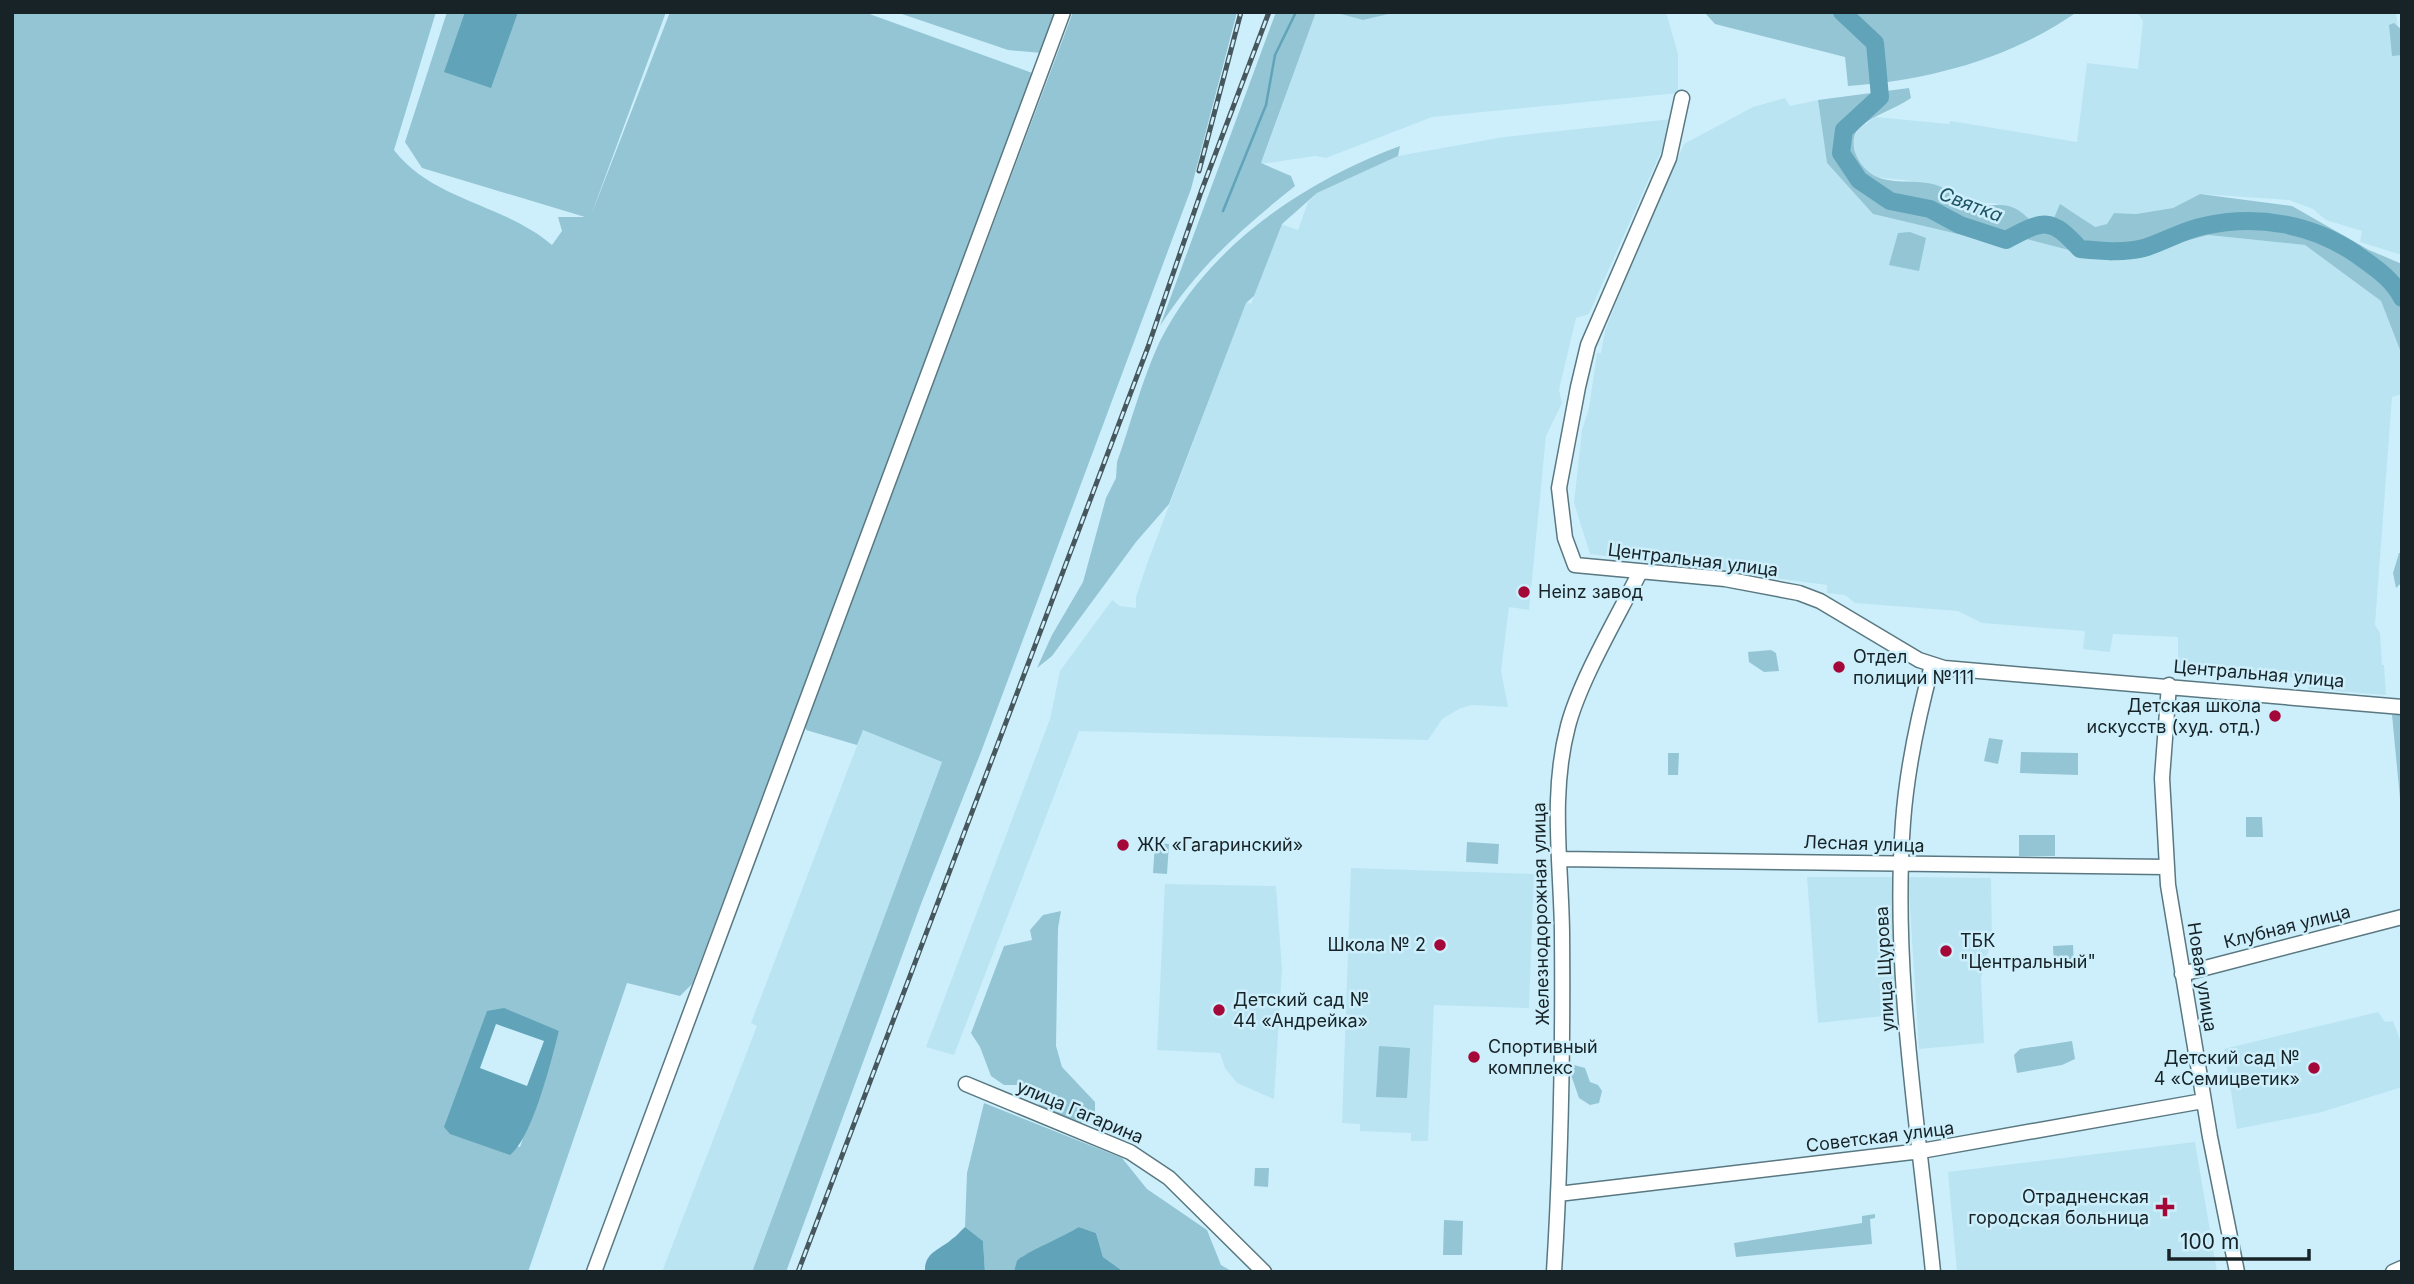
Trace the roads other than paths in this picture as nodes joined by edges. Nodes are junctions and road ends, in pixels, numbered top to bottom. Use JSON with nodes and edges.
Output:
{"nodes":[{"id":1,"x":1063,"y":12,"type":"edge"},
{"id":2,"x":1682,"y":98,"type":"dead end"},
{"id":3,"x":1640,"y":572,"type":"junction"},
{"id":4,"x":1932,"y":665,"type":"junction"},
{"id":5,"x":2169,"y":685,"type":"junction"},
{"id":6,"x":2402,"y":707,"type":"edge"},
{"id":7,"x":1560,"y":859,"type":"junction"},
{"id":8,"x":1901,"y":863,"type":"junction"},
{"id":9,"x":2166,"y":867,"type":"junction"},
{"id":10,"x":2402,"y":917,"type":"edge"},
{"id":11,"x":2182,"y":974,"type":"junction"},
{"id":12,"x":966,"y":1084,"type":"dead end"},
{"id":13,"x":2203,"y":1101,"type":"junction"},
{"id":14,"x":1921,"y":1151,"type":"junction"},
{"id":15,"x":1558,"y":1194,"type":"junction"},
{"id":16,"x":2402,"y":1268,"type":"edge"},
{"id":17,"x":594,"y":1272,"type":"edge"},
{"id":18,"x":1264,"y":1272,"type":"edge"},
{"id":19,"x":1554,"y":1272,"type":"edge"},
{"id":20,"x":1933,"y":1272,"type":"edge"},
{"id":21,"x":2237,"y":1272,"type":"edge"},
{"id":22,"x":2393,"y":1272,"type":"edge"}],
"edges":[{"from":1,"to":17,"type":"street"},
{"from":2,"to":3,"type":"street","name":"Центральная улица"},
{"from":3,"to":4,"type":"street","name":"Центральная улица"},
{"from":3,"to":7,"type":"street","name":"Железнодорожная улица"},
{"from":4,"to":5,"type":"street","name":"Центральная улица"},
{"from":4,"to":8,"type":"street","name":"улица Щурова"},
{"from":5,"to":6,"type":"street","name":"Центральная улица"},
{"from":5,"to":9,"type":"street","name":"Новая улица"},
{"from":7,"to":8,"type":"street","name":"Лесная улица"},
{"from":7,"to":15,"type":"street","name":"Железнодорожная улица"},
{"from":8,"to":9,"type":"street","name":"Лесная улица"},
{"from":8,"to":14,"type":"street","name":"улица Щурова"},
{"from":9,"to":11,"type":"street","name":"Новая улица"},
{"from":10,"to":11,"type":"street","name":"Клубная улица"},
{"from":11,"to":13,"type":"street","name":"Новая улица"},
{"from":12,"to":18,"type":"street","name":"улица Гагарина"},
{"from":13,"to":14,"type":"street","name":"Советская улица"},
{"from":13,"to":21,"type":"street","name":"Новая улица"},
{"from":14,"to":15,"type":"street","name":"Советская улица"},
{"from":14,"to":20,"type":"street","name":"улица Щурова"},
{"from":15,"to":19,"type":"street","name":"Железнодорожная улица"},
{"from":16,"to":22,"type":"street"}]}
